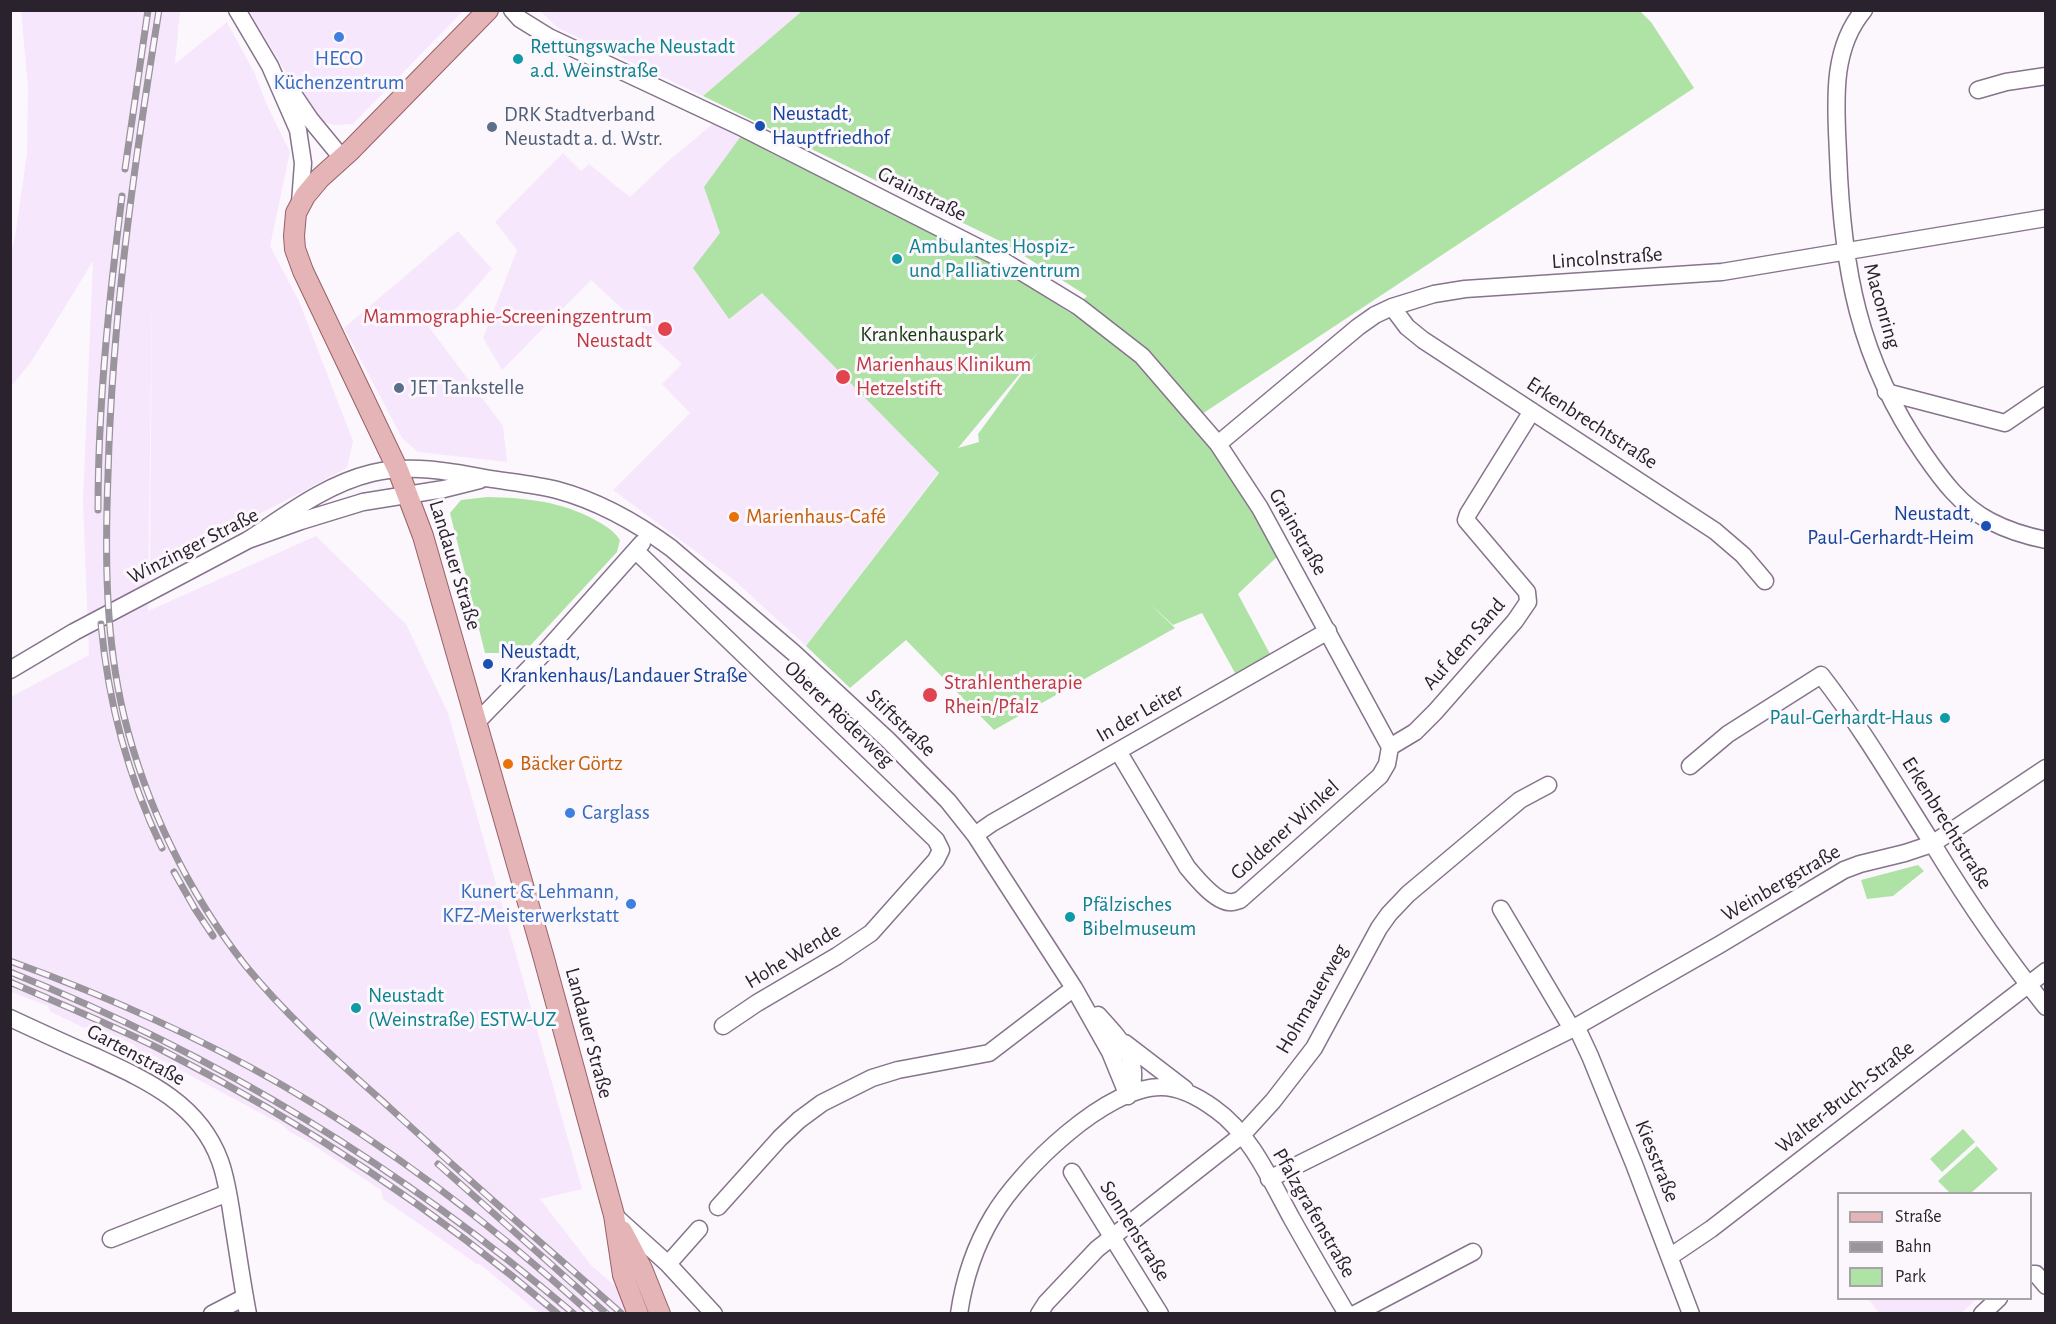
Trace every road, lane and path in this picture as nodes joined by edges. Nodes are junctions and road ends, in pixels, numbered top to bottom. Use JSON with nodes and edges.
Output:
{"nodes":[{"id":1,"x":237,"y":10,"type":"edge"},
{"id":2,"x":488,"y":10,"type":"edge"},
{"id":3,"x":512,"y":10,"type":"edge"},
{"id":4,"x":1864,"y":10,"type":"edge"},
{"id":5,"x":270,"y":66,"type":"junction"},
{"id":6,"x":2046,"y":76,"type":"edge"},
{"id":7,"x":1978,"y":90,"type":"dead end"},
{"id":8,"x":342,"y":158,"type":"junction"},
{"id":9,"x":300,"y":203,"type":"junction"},
{"id":10,"x":2046,"y":218,"type":"edge"},
{"id":11,"x":1845,"y":253,"type":"junction"},
{"id":12,"x":1392,"y":307,"type":"junction"},
{"id":13,"x":1886,"y":392,"type":"junction"},
{"id":14,"x":2046,"y":395,"type":"edge"},
{"id":15,"x":1532,"y":411,"type":"junction"},
{"id":16,"x":1218,"y":444,"type":"junction"},
{"id":17,"x":398,"y":470,"type":"junction"},
{"id":18,"x":486,"y":478,"type":"junction"},
{"id":19,"x":408,"y":494,"type":"junction"},
{"id":20,"x":650,"y":532,"type":"junction"},
{"id":21,"x":248,"y":540,"type":"junction"},
{"id":22,"x":2046,"y":540,"type":"edge"},
{"id":23,"x":636,"y":551,"type":"junction"},
{"id":24,"x":1765,"y":580,"type":"dead end"},
{"id":25,"x":1328,"y":631,"type":"junction"},
{"id":26,"x":10,"y":670,"type":"edge"},
{"id":27,"x":476,"y":723,"type":"junction"},
{"id":28,"x":1390,"y":747,"type":"junction"},
{"id":29,"x":1118,"y":751,"type":"junction"},
{"id":30,"x":1690,"y":766,"type":"dead end"},
{"id":31,"x":2046,"y":768,"type":"edge"},
{"id":32,"x":1548,"y":785,"type":"dead end"},
{"id":33,"x":975,"y":835,"type":"junction"},
{"id":34,"x":1932,"y":844,"type":"junction"},
{"id":35,"x":1501,"y":909,"type":"dead end"},
{"id":36,"x":884,"y":920,"type":"joint"},
{"id":37,"x":2046,"y":971,"type":"edge"},
{"id":38,"x":2027,"y":984,"type":"junction"},
{"id":39,"x":1074,"y":988,"type":"junction"},
{"id":40,"x":2046,"y":1008,"type":"edge"},
{"id":41,"x":10,"y":1018,"type":"edge"},
{"id":42,"x":723,"y":1026,"type":"dead end"},
{"id":43,"x":1574,"y":1028,"type":"junction"},
{"id":44,"x":1118,"y":1037,"type":"junction"},
{"id":45,"x":1193,"y":1095,"type":"junction"},
{"id":46,"x":1128,"y":1096,"type":"junction"},
{"id":47,"x":1242,"y":1135,"type":"junction"},
{"id":48,"x":1072,"y":1172,"type":"dead end"},
{"id":49,"x":1269,"y":1179,"type":"junction"},
{"id":50,"x":228,"y":1192,"type":"junction"},
{"id":51,"x":718,"y":1207,"type":"dead end"},
{"id":52,"x":614,"y":1215,"type":"junction"},
{"id":53,"x":699,"y":1229,"type":"dead end"},
{"id":54,"x":1111,"y":1237,"type":"junction"},
{"id":55,"x":111,"y":1239,"type":"dead end"},
{"id":56,"x":1473,"y":1252,"type":"dead end"},
{"id":57,"x":1671,"y":1256,"type":"junction"},
{"id":58,"x":668,"y":1264,"type":"junction"},
{"id":59,"x":2032,"y":1274,"type":"edge"},
{"id":60,"x":2046,"y":1286,"type":"edge"},
{"id":61,"x":1998,"y":1300,"type":"edge"},
{"id":62,"x":246,"y":1305,"type":"edge"},
{"id":63,"x":212,"y":1314,"type":"edge"},
{"id":64,"x":638,"y":1314,"type":"edge"},
{"id":65,"x":660,"y":1314,"type":"edge"},
{"id":66,"x":714,"y":1314,"type":"edge"},
{"id":67,"x":959,"y":1314,"type":"edge"},
{"id":68,"x":1039,"y":1314,"type":"edge"},
{"id":69,"x":1160,"y":1314,"type":"edge"},
{"id":70,"x":1347,"y":1314,"type":"edge"},
{"id":71,"x":1355,"y":1314,"type":"edge"},
{"id":72,"x":1691,"y":1314,"type":"edge"},
{"id":73,"x":1982,"y":1314,"type":"edge"}],
"edges":[{"from":1,"to":5,"type":"street"},
{"from":2,"to":8,"type":"main road","name":"Landauer Straße"},
{"from":3,"to":16,"type":"street","name":"Grainstraße"},
{"from":4,"to":11,"type":"street","name":"Maconring"},
{"from":5,"to":8,"type":"street"},
{"from":5,"to":9,"type":"street"},
{"from":6,"to":7,"type":"street"},
{"from":8,"to":9,"type":"main road","name":"Landauer Straße"},
{"from":9,"to":17,"type":"main road","name":"Landauer Straße"},
{"from":10,"to":11,"type":"street","name":"Lincolnstraße"},
{"from":11,"to":12,"type":"street","name":"Lincolnstraße"},
{"from":11,"to":13,"type":"street","name":"Maconring"},
{"from":12,"to":15,"type":"street","name":"Erkenbrechtstraße"},
{"from":12,"to":16,"type":"street","name":"Lincolnstraße"},
{"from":13,"to":14,"type":"street"},
{"from":13,"to":22,"type":"street","name":"Maconring"},
{"from":15,"to":24,"type":"street","name":"Erkenbrechtstraße"},
{"from":15,"to":28,"type":"street","name":"Auf dem Sand"},
{"from":16,"to":25,"type":"street","name":"Grainstraße"},
{"from":17,"to":18,"type":"street","name":"Stiftstraße"},
{"from":17,"to":19,"type":"main road","name":"Landauer Straße"},
{"from":17,"to":21,"type":"street","name":"Stiftstraße"},
{"from":18,"to":19,"type":"street","name":"Stiftstraße"},
{"from":18,"to":20,"type":"street","name":"Stiftstraße"},
{"from":19,"to":21,"type":"street","name":"Winzinger Straße"},
{"from":19,"to":27,"type":"main road","name":"Landauer Straße"},
{"from":20,"to":23,"type":"street"},
{"from":20,"to":33,"type":"street","name":"Stiftstraße"},
{"from":21,"to":26,"type":"street","name":"Winzinger Straße"},
{"from":23,"to":27,"type":"street"},
{"from":23,"to":36,"type":"street","name":"Oberer Röderweg"},
{"from":25,"to":28,"type":"street","name":"Grainstraße"},
{"from":25,"to":29,"type":"street","name":"In der Leiter"},
{"from":27,"to":52,"type":"main road","name":"Landauer Straße"},
{"from":28,"to":29,"type":"street","name":"Goldener Winkel"},
{"from":29,"to":33,"type":"street","name":"In der Leiter"},
{"from":30,"to":34,"type":"street","name":"Erkenbrechtstraße"},
{"from":31,"to":34,"type":"street","name":"Weinbergstraße"},
{"from":32,"to":47,"type":"street","name":"Hohmauerweg"},
{"from":33,"to":39,"type":"street","name":"Stiftstraße"},
{"from":34,"to":38,"type":"street","name":"Erkenbrechtstraße"},
{"from":34,"to":43,"type":"street","name":"Weinbergstraße"},
{"from":35,"to":43,"type":"street"},
{"from":36,"to":42,"type":"street","name":"Hohe Wende"},
{"from":37,"to":38,"type":"street","name":"Walter-Bruch-Straße"},
{"from":38,"to":40,"type":"street","name":"Erkenbrechtstraße"},
{"from":38,"to":57,"type":"street","name":"Walter-Bruch-Straße"},
{"from":39,"to":44,"type":"street","name":"Stiftstraße"},
{"from":39,"to":46,"type":"street","name":"Stiftstraße"},
{"from":39,"to":51,"type":"street"},
{"from":41,"to":50,"type":"street","name":"Gartenstraße"},
{"from":43,"to":49,"type":"street","name":"Weinbergstraße"},
{"from":43,"to":57,"type":"street","name":"Kiesstraße"},
{"from":44,"to":45,"type":"street","name":"Stiftstraße"},
{"from":44,"to":46,"type":"street","name":"Stiftstraße"},
{"from":45,"to":46,"type":"street"},
{"from":45,"to":47,"type":"street","name":"Pfalzgrafenstraße"},
{"from":46,"to":67,"type":"street"},
{"from":47,"to":49,"type":"street","name":"Pfalzgrafenstraße"},
{"from":47,"to":54,"type":"street","name":"Hohmauerweg"},
{"from":48,"to":54,"type":"street","name":"Sonnenstraße"},
{"from":49,"to":70,"type":"street","name":"Pfalzgrafenstraße"},
{"from":50,"to":55,"type":"street"},
{"from":50,"to":62,"type":"street","name":"Gartenstraße"},
{"from":52,"to":58,"type":"street"},
{"from":52,"to":64,"type":"main road","name":"Landauer Straße"},
{"from":52,"to":65,"type":"main road","name":"Landauer Straße"},
{"from":53,"to":58,"type":"street"},
{"from":54,"to":68,"type":"street","name":"Hohmauerweg"},
{"from":54,"to":69,"type":"street","name":"Sonnenstraße"},
{"from":56,"to":71,"type":"street"},
{"from":57,"to":72,"type":"street","name":"Kiesstraße"},
{"from":58,"to":66,"type":"street"},
{"from":59,"to":60,"type":"street"},
{"from":61,"to":73,"type":"street"},
{"from":62,"to":63,"type":"street","name":"Gartenstraße"}]}
